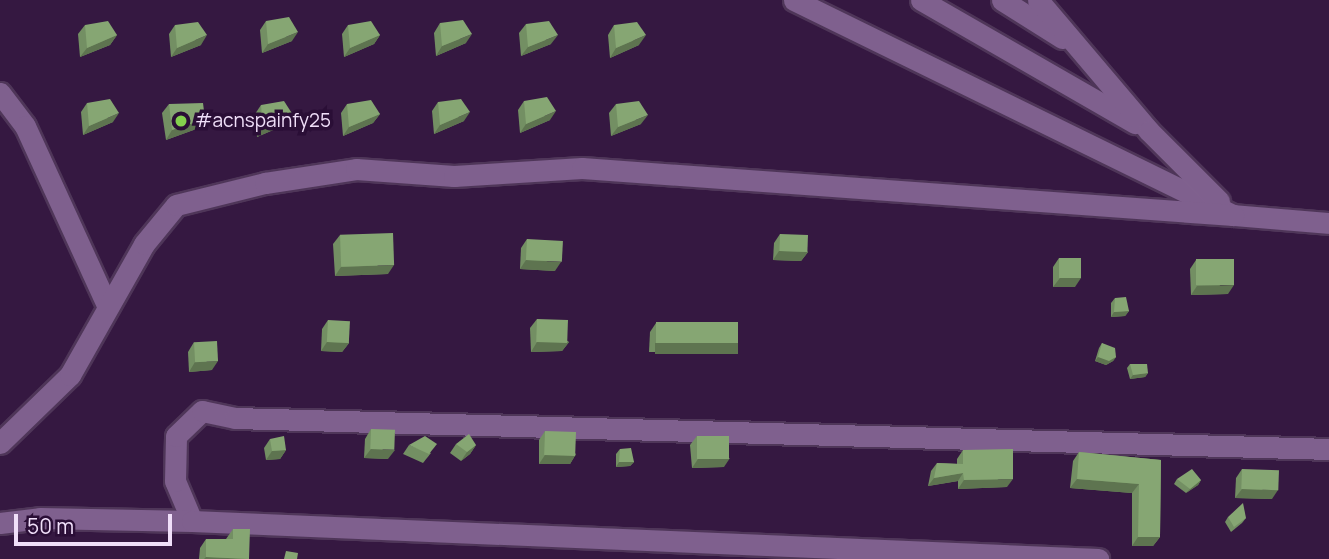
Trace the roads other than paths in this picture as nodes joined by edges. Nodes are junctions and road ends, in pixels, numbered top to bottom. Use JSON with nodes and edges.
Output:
{"nodes":[{"id":1,"x":794,"y":0,"type":"edge"},
{"id":2,"x":922,"y":0,"type":"edge"},
{"id":3,"x":1002,"y":0,"type":"edge"},
{"id":4,"x":1038,"y":0,"type":"edge"},
{"id":5,"x":1081,"y":51,"type":"junction"},
{"id":6,"x":0,"y":93,"type":"edge"},
{"id":7,"x":1149,"y":131,"type":"junction"},
{"id":8,"x":1233,"y":215,"type":"junction"},
{"id":9,"x":1329,"y":223,"type":"edge"},
{"id":10,"x":108,"y":307,"type":"junction"},
{"id":11,"x":0,"y":443,"type":"edge"},
{"id":12,"x":1329,"y":449,"type":"edge"},
{"id":13,"x":192,"y":521,"type":"junction"},
{"id":14,"x":0,"y":523,"type":"edge"},
{"id":15,"x":1098,"y":559,"type":"edge"}],
"edges":[{"from":1,"to":8,"type":"street"},
{"from":2,"to":7,"type":"street"},
{"from":3,"to":5,"type":"street"},
{"from":4,"to":5,"type":"street"},
{"from":5,"to":7,"type":"street"},
{"from":6,"to":10,"type":"street"},
{"from":7,"to":8,"type":"street"},
{"from":8,"to":9,"type":"street"},
{"from":8,"to":10,"type":"street"},
{"from":10,"to":11,"type":"street"},
{"from":12,"to":13,"type":"street"},
{"from":13,"to":14,"type":"street"},
{"from":13,"to":15,"type":"street"}]}
